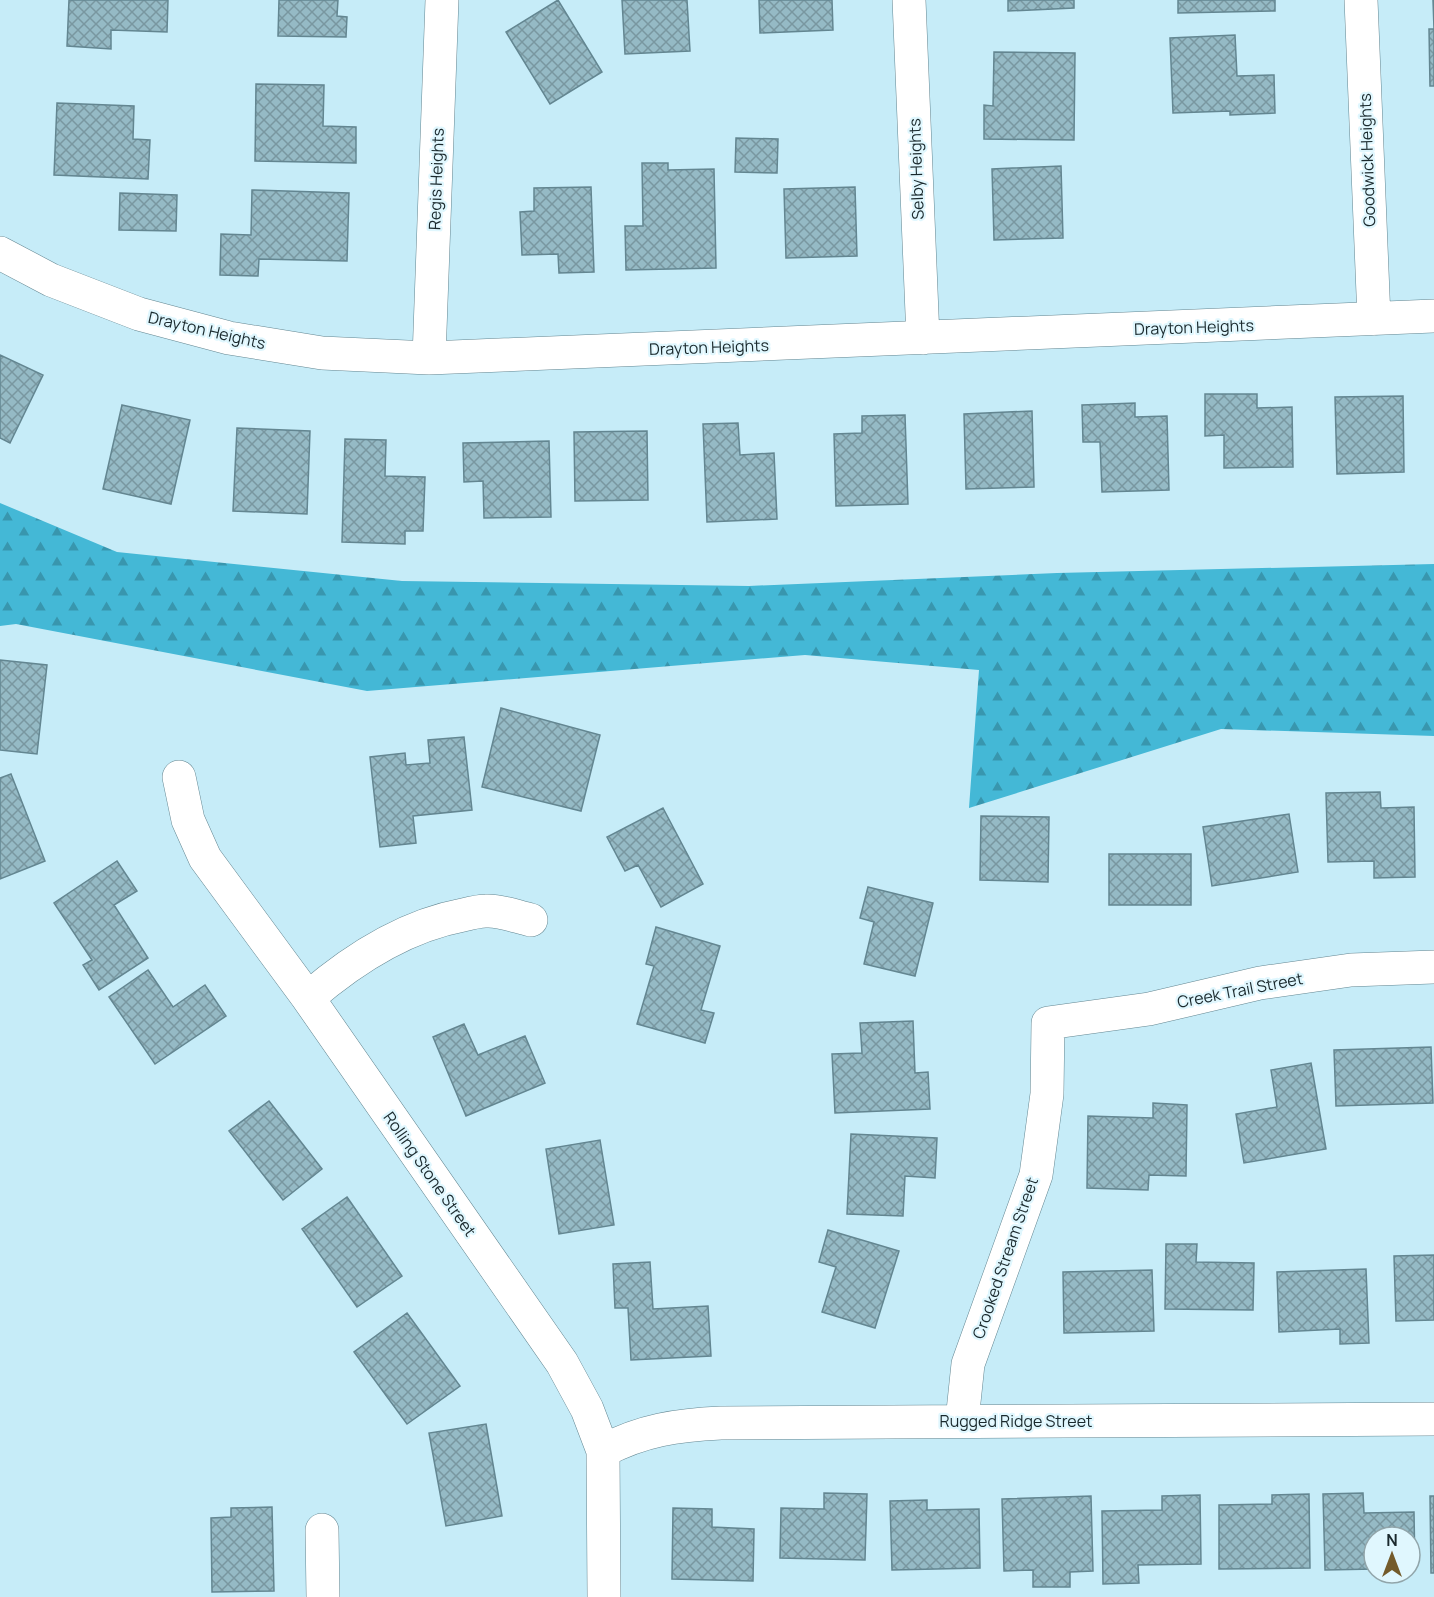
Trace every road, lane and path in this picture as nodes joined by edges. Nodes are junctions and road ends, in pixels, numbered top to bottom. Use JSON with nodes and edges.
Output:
{"nodes":[{"id":1,"x":442,"y":0,"type":"edge"},
{"id":2,"x":909,"y":0,"type":"edge"},
{"id":3,"x":1361,"y":0,"type":"edge"},
{"id":4,"x":0,"y":253,"type":"edge"},
{"id":5,"x":1434,"y":316,"type":"edge"},
{"id":6,"x":1374,"y":319,"type":"junction"},
{"id":7,"x":923,"y":338,"type":"junction"},
{"id":8,"x":429,"y":358,"type":"junction"},
{"id":9,"x":179,"y":777,"type":"dead end"},
{"id":10,"x":531,"y":920,"type":"dead end"},
{"id":11,"x":1434,"y":967,"type":"edge"},
{"id":12,"x":308,"y":998,"type":"junction"},
{"id":13,"x":1048,"y":1023,"type":"joint"},
{"id":14,"x":1434,"y":1419,"type":"edge"},
{"id":15,"x":962,"y":1421,"type":"junction"},
{"id":16,"x":603,"y":1451,"type":"junction"},
{"id":17,"x":322,"y":1530,"type":"dead end"},
{"id":18,"x":323,"y":1597,"type":"edge"},
{"id":19,"x":604,"y":1597,"type":"edge"}],
"edges":[{"from":1,"to":8,"type":"street","name":"Regis Heights"},
{"from":2,"to":7,"type":"street","name":"Selby Heights"},
{"from":3,"to":6,"type":"street","name":"Goodwick Heights"},
{"from":4,"to":8,"type":"street","name":"Drayton Heights"},
{"from":5,"to":6,"type":"street","name":"Drayton Heights"},
{"from":6,"to":7,"type":"street","name":"Drayton Heights"},
{"from":7,"to":8,"type":"street","name":"Drayton Heights"},
{"from":9,"to":12,"type":"street","name":"Rolling Stone Street"},
{"from":10,"to":12,"type":"street"},
{"from":11,"to":13,"type":"street","name":"Creek Trail Street"},
{"from":12,"to":16,"type":"street","name":"Rolling Stone Street"},
{"from":13,"to":15,"type":"street","name":"Crooked Stream Street"},
{"from":14,"to":15,"type":"street","name":"Rugged Ridge Street"},
{"from":15,"to":16,"type":"street","name":"Rugged Ridge Street"},
{"from":16,"to":19,"type":"street","name":"Rolling Stone Street"},
{"from":17,"to":18,"type":"street"}]}
